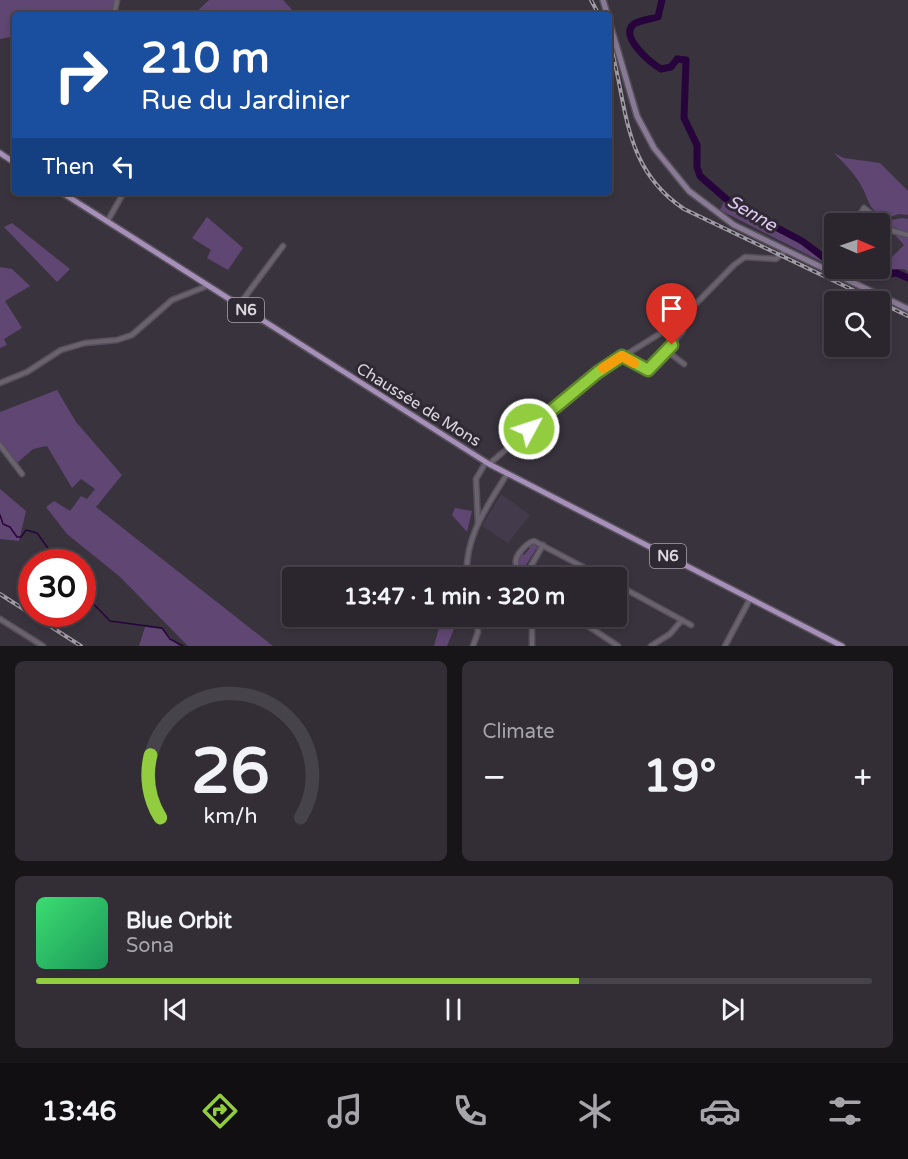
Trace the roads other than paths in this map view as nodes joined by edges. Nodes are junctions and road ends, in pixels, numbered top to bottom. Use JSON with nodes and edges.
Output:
{"nodes":[{"id":1,"x":612,"y":26,"type":"edge"},
{"id":2,"x":65,"y":195,"type":"edge"},
{"id":3,"x":122,"y":195,"type":"edge"},
{"id":4,"x":107,"y":222,"type":"junction"},
{"id":5,"x":890,"y":229,"type":"edge"},
{"id":6,"x":908,"y":236,"type":"edge"},
{"id":7,"x":283,"y":246,"type":"dead end"},
{"id":8,"x":786,"y":250,"type":"junction"},
{"id":9,"x":824,"y":265,"type":"edge"},
{"id":10,"x":855,"y":279,"type":"edge"},
{"id":11,"x":208,"y":285,"type":"junction"},
{"id":12,"x":239,"y":305,"type":"junction"},
{"id":13,"x":908,"y":309,"type":"edge"},
{"id":14,"x":677,"y":322,"type":"junction"},
{"id":15,"x":667,"y":351,"type":"junction"},
{"id":16,"x":622,"y":356,"type":"junction"},
{"id":17,"x":684,"y":364,"type":"dead end"},
{"id":18,"x":0,"y":383,"type":"edge"},
{"id":19,"x":0,"y":446,"type":"edge"},
{"id":20,"x":487,"y":463,"type":"junction"},
{"id":21,"x":22,"y":474,"type":"dead end"},
{"id":22,"x":507,"y":474,"type":"junction"},
{"id":23,"x":478,"y":523,"type":"junction"},
{"id":24,"x":543,"y":545,"type":"junction"},
{"id":25,"x":467,"y":567,"type":"edge"},
{"id":26,"x":517,"y":567,"type":"edge"},
{"id":27,"x":530,"y":567,"type":"edge"},
{"id":28,"x":584,"y":567,"type":"edge"},
{"id":29,"x":627,"y":590,"type":"edge"},
{"id":30,"x":750,"y":598,"type":"junction"},
{"id":31,"x":0,"y":619,"type":"edge"},
{"id":32,"x":682,"y":620,"type":"junction"},
{"id":33,"x":691,"y":626,"type":"dead end"},
{"id":34,"x":478,"y":627,"type":"edge"},
{"id":35,"x":532,"y":627,"type":"edge"},
{"id":36,"x":590,"y":627,"type":"edge"},
{"id":37,"x":727,"y":645,"type":"edge"},
{"id":38,"x":44,"y":646,"type":"edge"},
{"id":39,"x":473,"y":646,"type":"edge"},
{"id":40,"x":532,"y":646,"type":"edge"},
{"id":41,"x":618,"y":646,"type":"edge"},
{"id":42,"x":651,"y":646,"type":"edge"},
{"id":43,"x":842,"y":646,"type":"edge"}],
"edges":[{"from":1,"to":8,"type":"street"},
{"from":2,"to":4,"type":"main road","name":"Chaussée de Mons","number":"N6"},
{"from":3,"to":4,"type":"street"},
{"from":4,"to":11,"type":"main road","name":"Chaussée de Mons","number":"N6"},
{"from":5,"to":6,"type":"street"},
{"from":7,"to":12,"type":"street"},
{"from":8,"to":9,"type":"street"},
{"from":8,"to":14,"type":"street"},
{"from":10,"to":13,"type":"street"},
{"from":11,"to":12,"type":"main road","name":"Chaussée de Mons","number":"N6"},
{"from":11,"to":18,"type":"street"},
{"from":12,"to":20,"type":"main road","name":"Chaussée de Mons","number":"N6"},
{"from":14,"to":15,"type":"street"},
{"from":14,"to":16,"type":"street"},
{"from":15,"to":16,"type":"street"},
{"from":15,"to":17,"type":"street"},
{"from":16,"to":20,"type":"street"},
{"from":19,"to":21,"type":"street"},
{"from":20,"to":22,"type":"main road","name":"Chaussée de Mons","number":"N6"},
{"from":20,"to":23,"type":"street"},
{"from":22,"to":23,"type":"street"},
{"from":22,"to":30,"type":"main road","name":"Chaussée de Mons","number":"N6"},
{"from":23,"to":25,"type":"street"},
{"from":24,"to":26,"type":"street"},
{"from":24,"to":27,"type":"street"},
{"from":24,"to":28,"type":"street"},
{"from":29,"to":32,"type":"street"},
{"from":30,"to":37,"type":"street"},
{"from":30,"to":43,"type":"main road","name":"Chaussée de Mons","number":"N6"},
{"from":31,"to":38,"type":"street"},
{"from":32,"to":33,"type":"street"},
{"from":32,"to":42,"type":"street"},
{"from":34,"to":39,"type":"street"},
{"from":35,"to":40,"type":"street"},
{"from":36,"to":41,"type":"street"}]}
